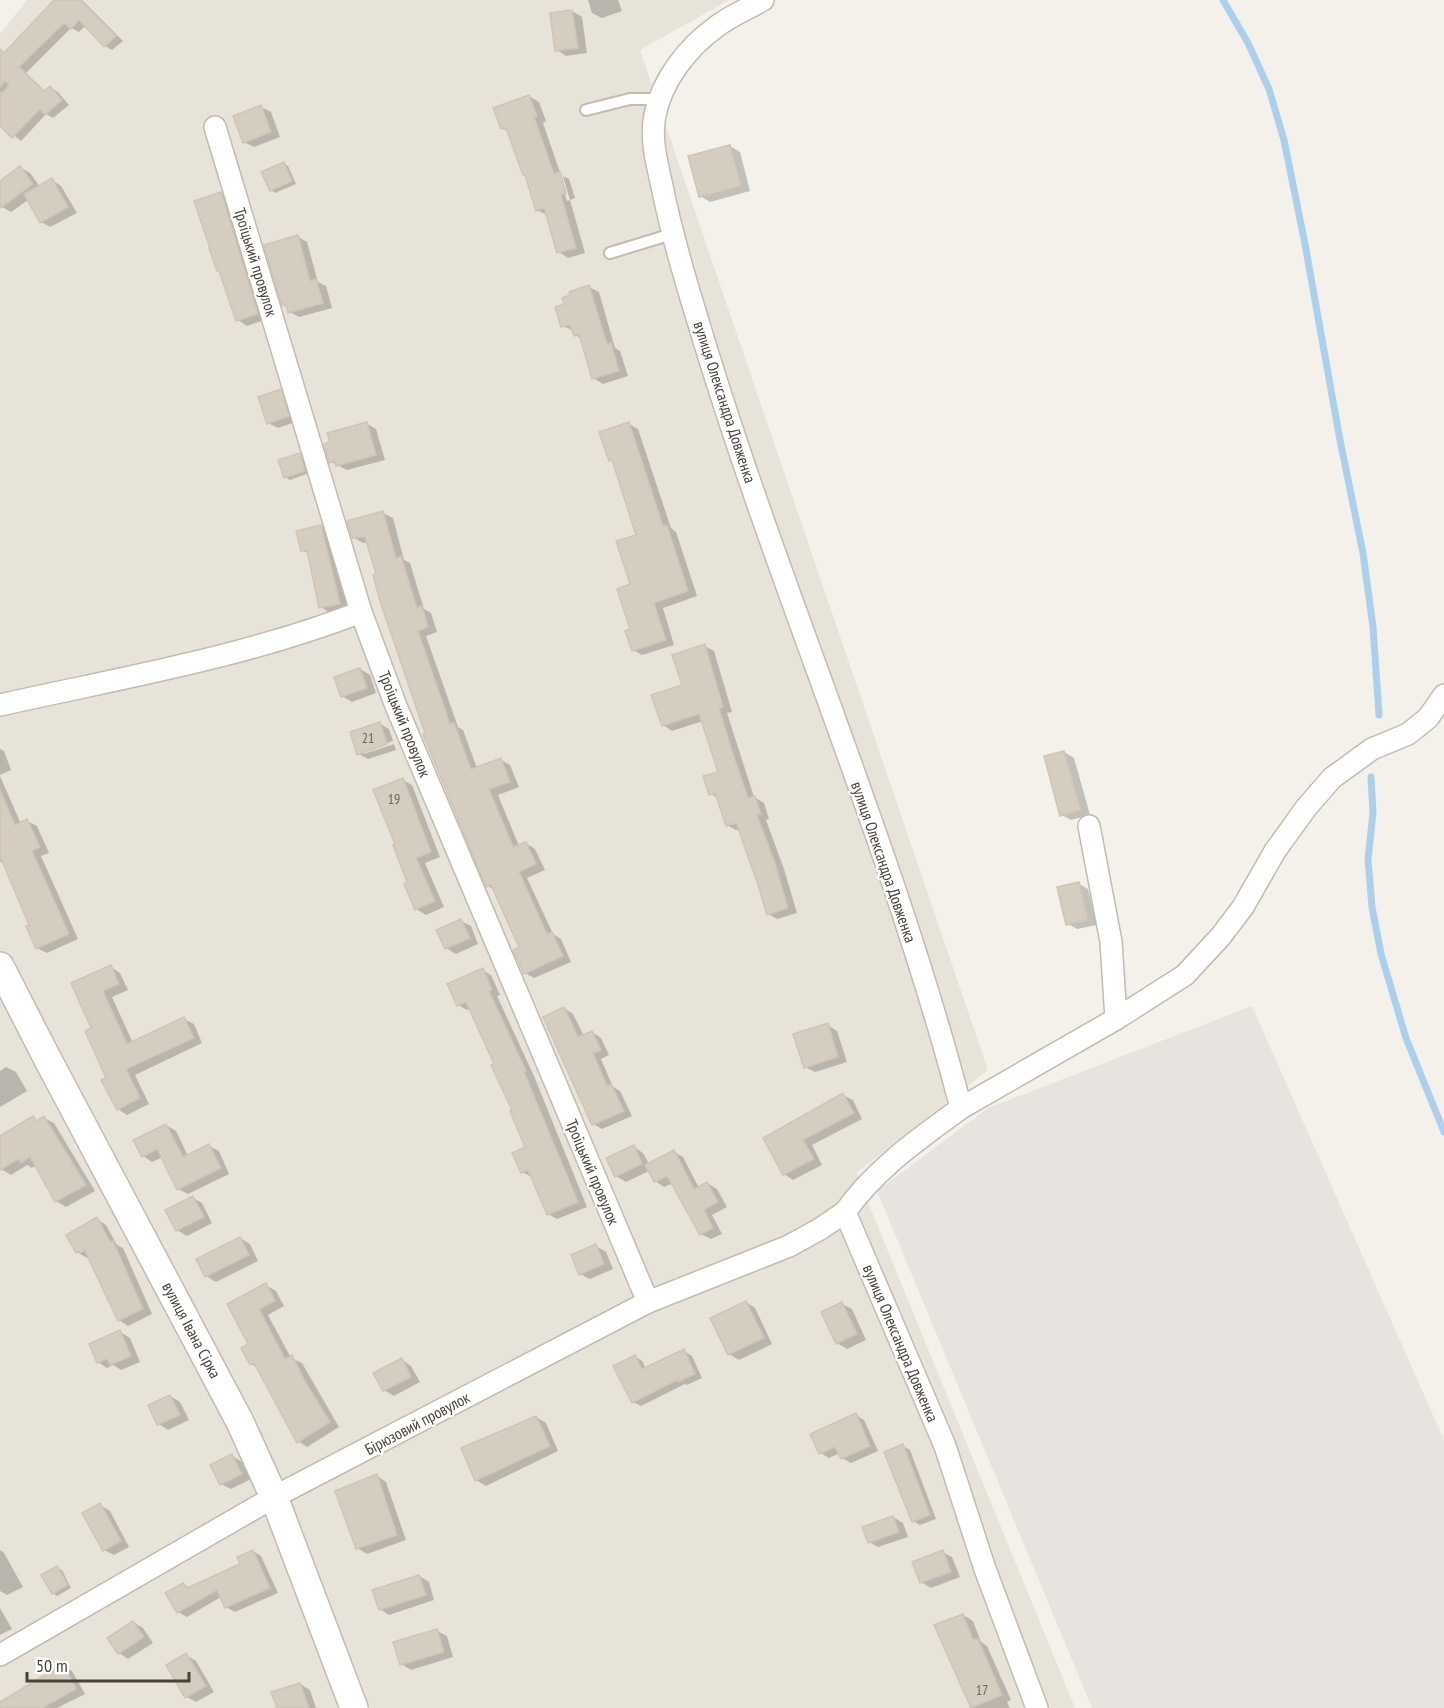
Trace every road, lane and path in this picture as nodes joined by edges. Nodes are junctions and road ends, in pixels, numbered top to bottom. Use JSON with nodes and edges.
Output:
{"nodes":[{"id":1,"x":763,"y":0,"type":"edge"},
{"id":2,"x":660,"y":99,"type":"junction"},
{"id":3,"x":586,"y":110,"type":"dead end"},
{"id":4,"x":215,"y":127,"type":"dead end"},
{"id":5,"x":672,"y":234,"type":"junction"},
{"id":6,"x":610,"y":253,"type":"dead end"},
{"id":7,"x":361,"y":612,"type":"junction"},
{"id":8,"x":1444,"y":695,"type":"edge"},
{"id":9,"x":0,"y":705,"type":"edge"},
{"id":10,"x":1089,"y":825,"type":"dead end"},
{"id":11,"x":0,"y":966,"type":"edge"},
{"id":12,"x":1116,"y":1019,"type":"junction"},
{"id":13,"x":961,"y":1108,"type":"junction"},
{"id":14,"x":845,"y":1212,"type":"junction"},
{"id":15,"x":648,"y":1302,"type":"junction"},
{"id":16,"x":274,"y":1497,"type":"junction"},
{"id":17,"x":0,"y":1655,"type":"edge"},
{"id":18,"x":354,"y":1708,"type":"edge"},
{"id":19,"x":1037,"y":1708,"type":"edge"}],
"edges":[{"from":1,"to":2,"type":"street","name":"вулиця Олександра Довженка"},
{"from":2,"to":3,"type":"lane"},
{"from":2,"to":5,"type":"street","name":"вулиця Олександра Довженка"},
{"from":4,"to":7,"type":"street","name":"Троїцький провулок"},
{"from":5,"to":6,"type":"lane"},
{"from":5,"to":13,"type":"street","name":"вулиця Олександра Довженка"},
{"from":7,"to":9,"type":"street"},
{"from":7,"to":15,"type":"street","name":"Троїцький провулок"},
{"from":8,"to":12,"type":"street"},
{"from":10,"to":12,"type":"street"},
{"from":11,"to":16,"type":"street","name":"вулиця Івана Сірка"},
{"from":12,"to":13,"type":"street"},
{"from":13,"to":14,"type":"street"},
{"from":14,"to":15,"type":"street","name":"Бірюзовий провулок"},
{"from":14,"to":19,"type":"street","name":"вулиця Олександра Довженка"},
{"from":15,"to":16,"type":"street","name":"Бірюзовий провулок"},
{"from":16,"to":17,"type":"street","name":"Бірюзовий провулок"},
{"from":16,"to":18,"type":"street","name":"вулиця Івана Сірка"}]}
